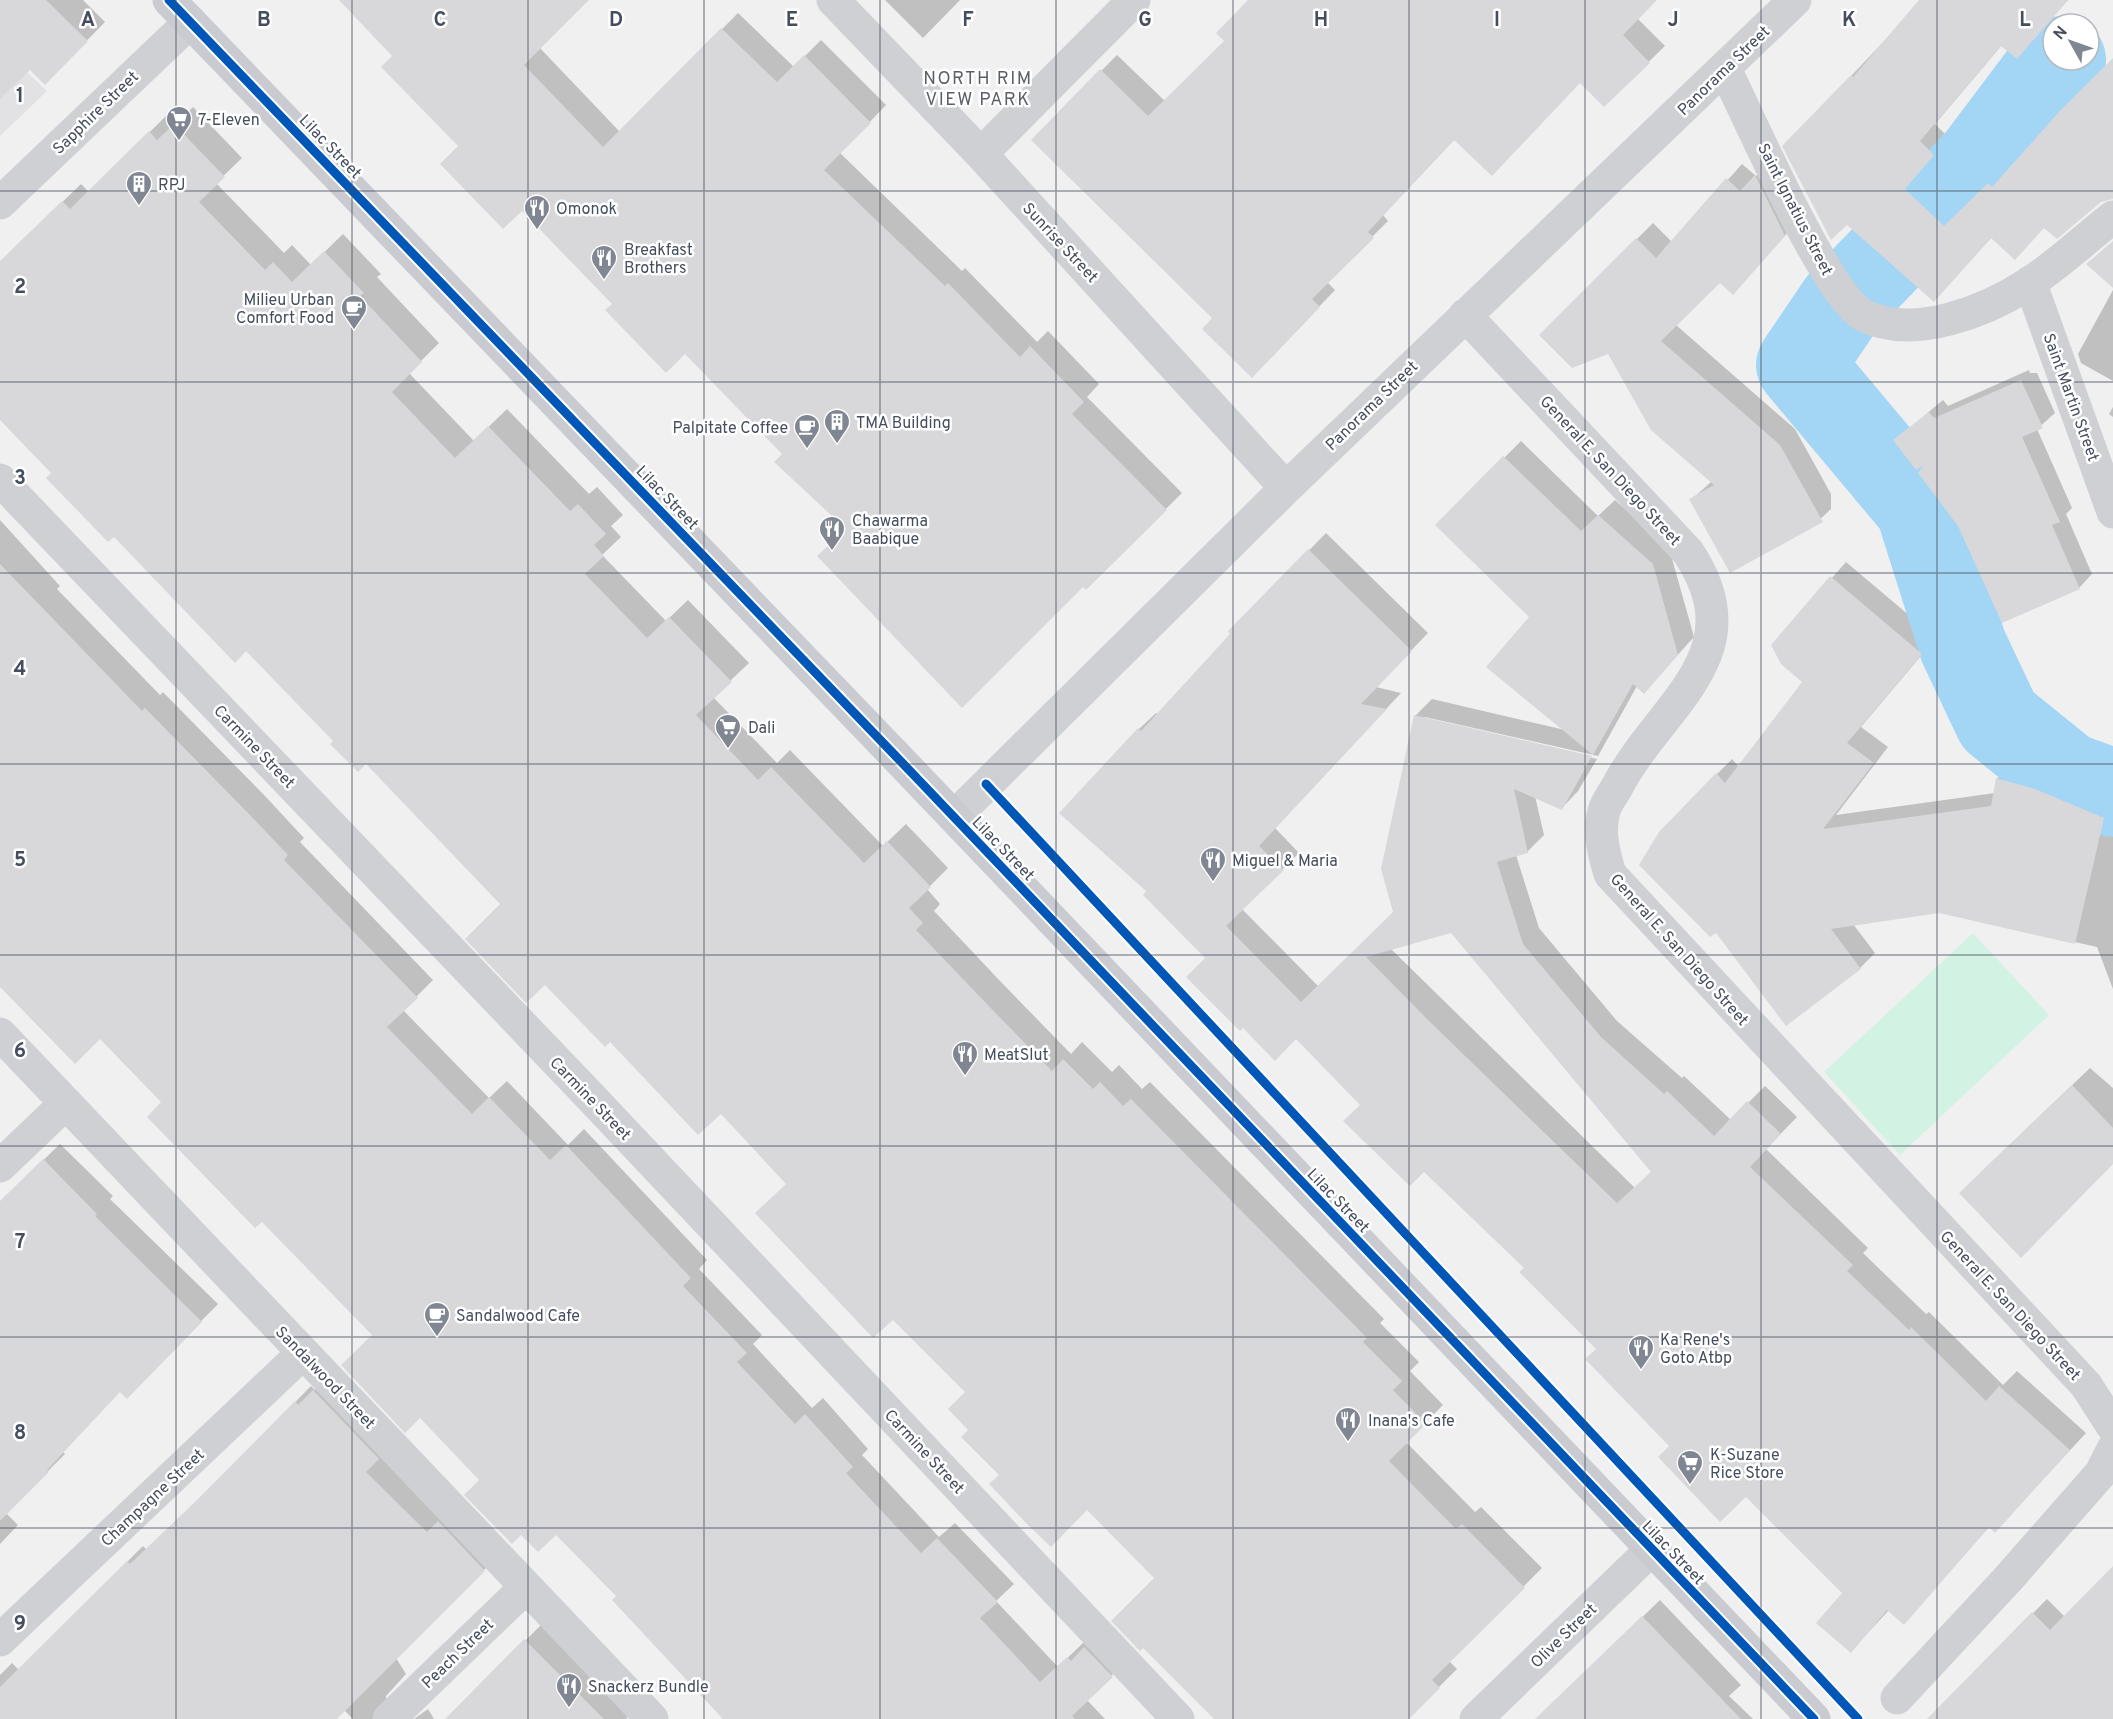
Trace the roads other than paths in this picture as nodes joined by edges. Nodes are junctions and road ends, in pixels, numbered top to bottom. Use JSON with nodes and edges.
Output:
{"nodes":[{"id":1,"x":833,"y":0,"type":"edge"},
{"id":2,"x":1134,"y":0,"type":"edge"},
{"id":3,"x":1795,"y":0,"type":"edge"},
{"id":4,"x":180,"y":11,"type":"edge"},
{"id":5,"x":1725,"y":69,"type":"junction"},
{"id":6,"x":981,"y":154,"type":"junction"},
{"id":7,"x":0,"y":203,"type":"edge"},
{"id":8,"x":2113,"y":217,"type":"edge"},
{"id":9,"x":2030,"y":282,"type":"junction"},
{"id":10,"x":1465,"y":315,"type":"junction"},
{"id":11,"x":0,"y":480,"type":"edge"},
{"id":12,"x":1286,"y":488,"type":"junction"},
{"id":13,"x":2113,"y":512,"type":"edge"},
{"id":14,"x":954,"y":817,"type":"junction"},
{"id":15,"x":0,"y":1034,"type":"edge"},
{"id":16,"x":66,"y":1103,"type":"junction"},
{"id":17,"x":0,"y":1166,"type":"edge"},
{"id":18,"x":303,"y":1353,"type":"junction"},
{"id":19,"x":2113,"y":1427,"type":"edge"},
{"id":20,"x":2113,"y":1449,"type":"edge"},
{"id":21,"x":1651,"y":1550,"type":"junction"},
{"id":22,"x":526,"y":1587,"type":"junction"},
{"id":23,"x":0,"y":1640,"type":"edge"},
{"id":24,"x":1897,"y":1698,"type":"dead end"},
{"id":25,"x":389,"y":1719,"type":"edge"},
{"id":26,"x":652,"y":1719,"type":"edge"},
{"id":27,"x":1178,"y":1719,"type":"edge"},
{"id":28,"x":1476,"y":1719,"type":"edge"},
{"id":29,"x":1814,"y":1719,"type":"edge"}],
"edges":[{"from":1,"to":6,"type":"street","name":"Sunrise Street"},
{"from":2,"to":6,"type":"street"},
{"from":3,"to":5,"type":"street","name":"Panorama Street"},
{"from":4,"to":7,"type":"street","name":"Sapphire Street"},
{"from":4,"to":14,"type":"main road","name":"Lilac Street"},
{"from":5,"to":9,"type":"street","name":"Saint Ignatius Street"},
{"from":5,"to":10,"type":"street","name":"Panorama Street"},
{"from":6,"to":12,"type":"street","name":"Sunrise Street"},
{"from":8,"to":9,"type":"street","name":"Saint Ignatius Street"},
{"from":9,"to":13,"type":"street","name":"Saint Martin Street"},
{"from":10,"to":12,"type":"street","name":"Panorama Street"},
{"from":10,"to":19,"type":"street","name":"General E. San Diego Street"},
{"from":11,"to":27,"type":"street","name":"Carmine Street"},
{"from":12,"to":14,"type":"street","name":"Panorama Street"},
{"from":14,"to":21,"type":"main road","name":"Lilac Street"},
{"from":15,"to":16,"type":"street","name":"Sandalwood Street"},
{"from":16,"to":17,"type":"street"},
{"from":16,"to":18,"type":"street","name":"Sandalwood Street"},
{"from":18,"to":22,"type":"street","name":"Sandalwood Street"},
{"from":18,"to":23,"type":"street","name":"Champagne Street"},
{"from":20,"to":24,"type":"street"},
{"from":21,"to":28,"type":"street","name":"Olive Street"},
{"from":21,"to":29,"type":"main road","name":"Lilac Street"},
{"from":22,"to":25,"type":"street","name":"Peach Street"},
{"from":22,"to":26,"type":"street","name":"Sandalwood Street"}]}
